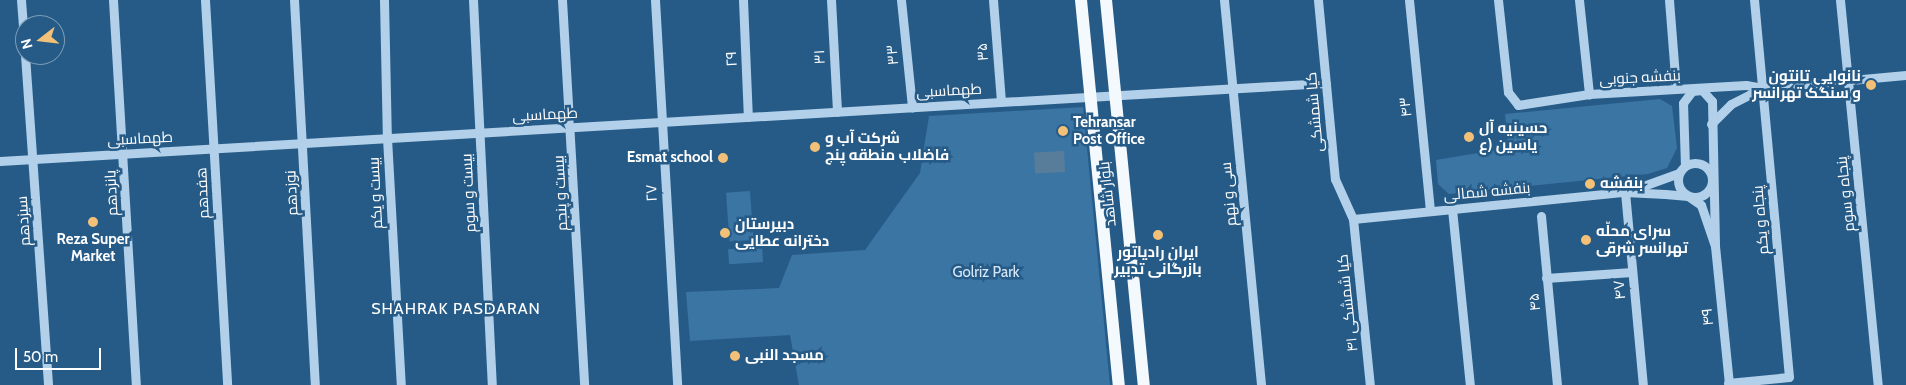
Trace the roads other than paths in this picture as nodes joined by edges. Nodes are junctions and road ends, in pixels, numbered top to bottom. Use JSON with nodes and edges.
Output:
{"nodes":[{"id":1,"x":21,"y":0,"type":"edge"},
{"id":2,"x":113,"y":0,"type":"edge"},
{"id":3,"x":205,"y":0,"type":"edge"},
{"id":4,"x":294,"y":0,"type":"edge"},
{"id":5,"x":384,"y":0,"type":"edge"},
{"id":6,"x":473,"y":0,"type":"edge"},
{"id":7,"x":562,"y":0,"type":"edge"},
{"id":8,"x":655,"y":0,"type":"edge"},
{"id":9,"x":743,"y":0,"type":"edge"},
{"id":10,"x":831,"y":0,"type":"edge"},
{"id":11,"x":901,"y":0,"type":"edge"},
{"id":12,"x":993,"y":0,"type":"edge"},
{"id":13,"x":1081,"y":0,"type":"edge"},
{"id":14,"x":1106,"y":0,"type":"edge"},
{"id":15,"x":1224,"y":0,"type":"edge"},
{"id":16,"x":1318,"y":0,"type":"edge"},
{"id":17,"x":1409,"y":0,"type":"edge"},
{"id":18,"x":1498,"y":0,"type":"edge"},
{"id":19,"x":1579,"y":0,"type":"edge"},
{"id":20,"x":1669,"y":0,"type":"edge"},
{"id":21,"x":1754,"y":0,"type":"edge"},
{"id":22,"x":1840,"y":0,"type":"edge"},
{"id":23,"x":22,"y":15,"type":"edge"},
{"id":24,"x":26,"y":65,"type":"edge"},
{"id":25,"x":1906,"y":75,"type":"edge"},
{"id":26,"x":1848,"y":81,"type":"junction"},
{"id":27,"x":1326,"y":83,"type":"junction"},
{"id":28,"x":1763,"y":88,"type":"junction"},
{"id":29,"x":1232,"y":89,"type":"junction"},
{"id":30,"x":1676,"y":89,"type":"junction"},
{"id":31,"x":1697,"y":90,"type":"junction"},
{"id":32,"x":1588,"y":94,"type":"junction"},
{"id":33,"x":1114,"y":95,"type":"junction"},
{"id":34,"x":1091,"y":97,"type":"junction"},
{"id":35,"x":1001,"y":102,"type":"junction"},
{"id":36,"x":912,"y":107,"type":"junction"},
{"id":37,"x":838,"y":112,"type":"junction"},
{"id":38,"x":748,"y":117,"type":"junction"},
{"id":39,"x":662,"y":122,"type":"junction"},
{"id":40,"x":1711,"y":124,"type":"junction"},
{"id":41,"x":572,"y":127,"type":"junction"},
{"id":42,"x":480,"y":133,"type":"junction"},
{"id":43,"x":387,"y":138,"type":"junction"},
{"id":44,"x":304,"y":143,"type":"junction"},
{"id":45,"x":215,"y":148,"type":"junction"},
{"id":46,"x":124,"y":154,"type":"junction"},
{"id":47,"x":34,"y":159,"type":"junction"},
{"id":48,"x":0,"y":161,"type":"edge"},
{"id":49,"x":1682,"y":170,"type":"junction"},
{"id":50,"x":1712,"y":178,"type":"junction"},
{"id":51,"x":1625,"y":192,"type":"junction"},
{"id":52,"x":1688,"y":196,"type":"junction"},
{"id":53,"x":1452,"y":209,"type":"junction"},
{"id":54,"x":1430,"y":211,"type":"junction"},
{"id":55,"x":1541,"y":216,"type":"dead end"},
{"id":56,"x":1353,"y":219,"type":"junction"},
{"id":57,"x":1715,"y":246,"type":"junction"},
{"id":58,"x":1632,"y":272,"type":"junction"},
{"id":59,"x":1546,"y":278,"type":"junction"},
{"id":60,"x":1729,"y":384,"type":"edge"},
{"id":61,"x":48,"y":385,"type":"edge"},
{"id":62,"x":136,"y":385,"type":"edge"},
{"id":63,"x":227,"y":385,"type":"edge"},
{"id":64,"x":315,"y":385,"type":"edge"},
{"id":65,"x":401,"y":385,"type":"edge"},
{"id":66,"x":492,"y":385,"type":"edge"},
{"id":67,"x":584,"y":385,"type":"edge"},
{"id":68,"x":677,"y":385,"type":"edge"},
{"id":69,"x":1119,"y":385,"type":"edge"},
{"id":70,"x":1144,"y":385,"type":"edge"},
{"id":71,"x":1261,"y":385,"type":"edge"},
{"id":72,"x":1370,"y":385,"type":"edge"},
{"id":73,"x":1470,"y":385,"type":"edge"},
{"id":74,"x":1557,"y":385,"type":"edge"},
{"id":75,"x":1643,"y":385,"type":"edge"},
{"id":76,"x":1878,"y":385,"type":"edge"}],
"edges":[{"from":1,"to":23,"type":"street","name":"سیزدهم"},
{"from":2,"to":46,"type":"street","name":"پانزدهم"},
{"from":3,"to":45,"type":"street","name":"هفدهم"},
{"from":4,"to":44,"type":"street","name":"نوزدهم"},
{"from":5,"to":43,"type":"street","name":"بیست و یکم"},
{"from":6,"to":42,"type":"street","name":"بیست و سوم"},
{"from":7,"to":41,"type":"street","name":"بیست و پنجم"},
{"from":8,"to":39,"type":"street","name":"۲۷"},
{"from":9,"to":38,"type":"street","name":"۲۹"},
{"from":10,"to":37,"type":"street","name":"۳۱"},
{"from":11,"to":36,"type":"street","name":"۳۳"},
{"from":12,"to":35,"type":"street","name":"۳۵"},
{"from":13,"to":34,"type":"main road","name":"بلوار شاهد"},
{"from":14,"to":33,"type":"main road","name":"بلوار شاهد"},
{"from":15,"to":29,"type":"street","name":"سی و نهم"},
{"from":16,"to":27,"type":"street","name":"کیا شمشکی"},
{"from":17,"to":54,"type":"street","name":"۴۳"},
{"from":18,"to":32,"type":"street","name":"بنفشه جنوبی"},
{"from":19,"to":32,"type":"street"},
{"from":20,"to":30,"type":"street"},
{"from":21,"to":28,"type":"street","name":"پنجاه و یکم"},
{"from":22,"to":26,"type":"street","name":"پنجاه و سوم"},
{"from":24,"to":47,"type":"street","name":"سیزدهم"},
{"from":25,"to":26,"type":"street","name":"بنفشه جنوبی"},
{"from":26,"to":28,"type":"street","name":"بنفشه جنوبی"},
{"from":26,"to":76,"type":"street","name":"پنجاه و سوم"},
{"from":27,"to":29,"type":"street"},
{"from":27,"to":56,"type":"street","name":"کیا شمشکی"},
{"from":28,"to":31,"type":"street","name":"بنفشه جنوبی"},
{"from":28,"to":40,"type":"street","name":"بنفشه جنوبی"},
{"from":28,"to":60,"type":"street","name":"پنجاه و یکم"},
{"from":29,"to":33,"type":"street"},
{"from":29,"to":71,"type":"street","name":"سی و نهم"},
{"from":30,"to":31,"type":"street","name":"بنفشه جنوبی"},
{"from":30,"to":32,"type":"street","name":"بنفشه جنوبی"},
{"from":31,"to":40,"type":"street"},
{"from":31,"to":49,"type":"street"},
{"from":33,"to":34,"type":"street","name":"طهماسبی"},
{"from":33,"to":70,"type":"main road","name":"بلوار شاهد"},
{"from":34,"to":35,"type":"street","name":"طهماسبی"},
{"from":34,"to":69,"type":"main road","name":"بلوار شاهد"},
{"from":35,"to":36,"type":"street","name":"طهماسبی"},
{"from":36,"to":37,"type":"street","name":"طهماسبی"},
{"from":37,"to":38,"type":"street","name":"طهماسبی"},
{"from":38,"to":39,"type":"street","name":"طهماسبی"},
{"from":39,"to":41,"type":"street","name":"طهماسبی"},
{"from":39,"to":68,"type":"street","name":"۲۷"},
{"from":40,"to":50,"type":"street"},
{"from":41,"to":42,"type":"street","name":"طهماسبی"},
{"from":41,"to":67,"type":"street","name":"بیست و پنجم"},
{"from":42,"to":43,"type":"street","name":"طهماسبی"},
{"from":42,"to":66,"type":"street","name":"بیست و سوم"},
{"from":43,"to":44,"type":"street","name":"طهماسبی"},
{"from":43,"to":65,"type":"street","name":"بیست و یکم"},
{"from":44,"to":45,"type":"street","name":"طهماسبی"},
{"from":44,"to":64,"type":"street","name":"نوزدهم"},
{"from":45,"to":46,"type":"street","name":"طهماسبی"},
{"from":45,"to":63,"type":"street","name":"هفدهم"},
{"from":46,"to":47,"type":"street","name":"طهماسبی"},
{"from":46,"to":62,"type":"street","name":"پانزدهم"},
{"from":47,"to":48,"type":"street","name":"طهماسبی"},
{"from":47,"to":61,"type":"street","name":"سیزدهم"},
{"from":49,"to":50,"type":"street"},
{"from":49,"to":51,"type":"street","name":"بنفشه شمالی"},
{"from":49,"to":52,"type":"street"},
{"from":50,"to":52,"type":"street"},
{"from":50,"to":57,"type":"street"},
{"from":51,"to":52,"type":"street","name":"بنفشه شمالی"},
{"from":51,"to":53,"type":"street","name":"بنفشه شمالی"},
{"from":51,"to":58,"type":"street","name":"۴۷"},
{"from":52,"to":57,"type":"street"},
{"from":53,"to":54,"type":"street","name":"بنفشه شمالی"},
{"from":53,"to":73,"type":"street"},
{"from":54,"to":56,"type":"street","name":"بنفشه شمالی"},
{"from":55,"to":59,"type":"street","name":"۴۵"},
{"from":56,"to":72,"type":"street","name":"۴۱ کیا شمشکی"},
{"from":57,"to":60,"type":"street","name":"۴۹"},
{"from":58,"to":59,"type":"street"},
{"from":58,"to":75,"type":"street","name":"۴۷"},
{"from":59,"to":74,"type":"street","name":"۴۵"}]}
